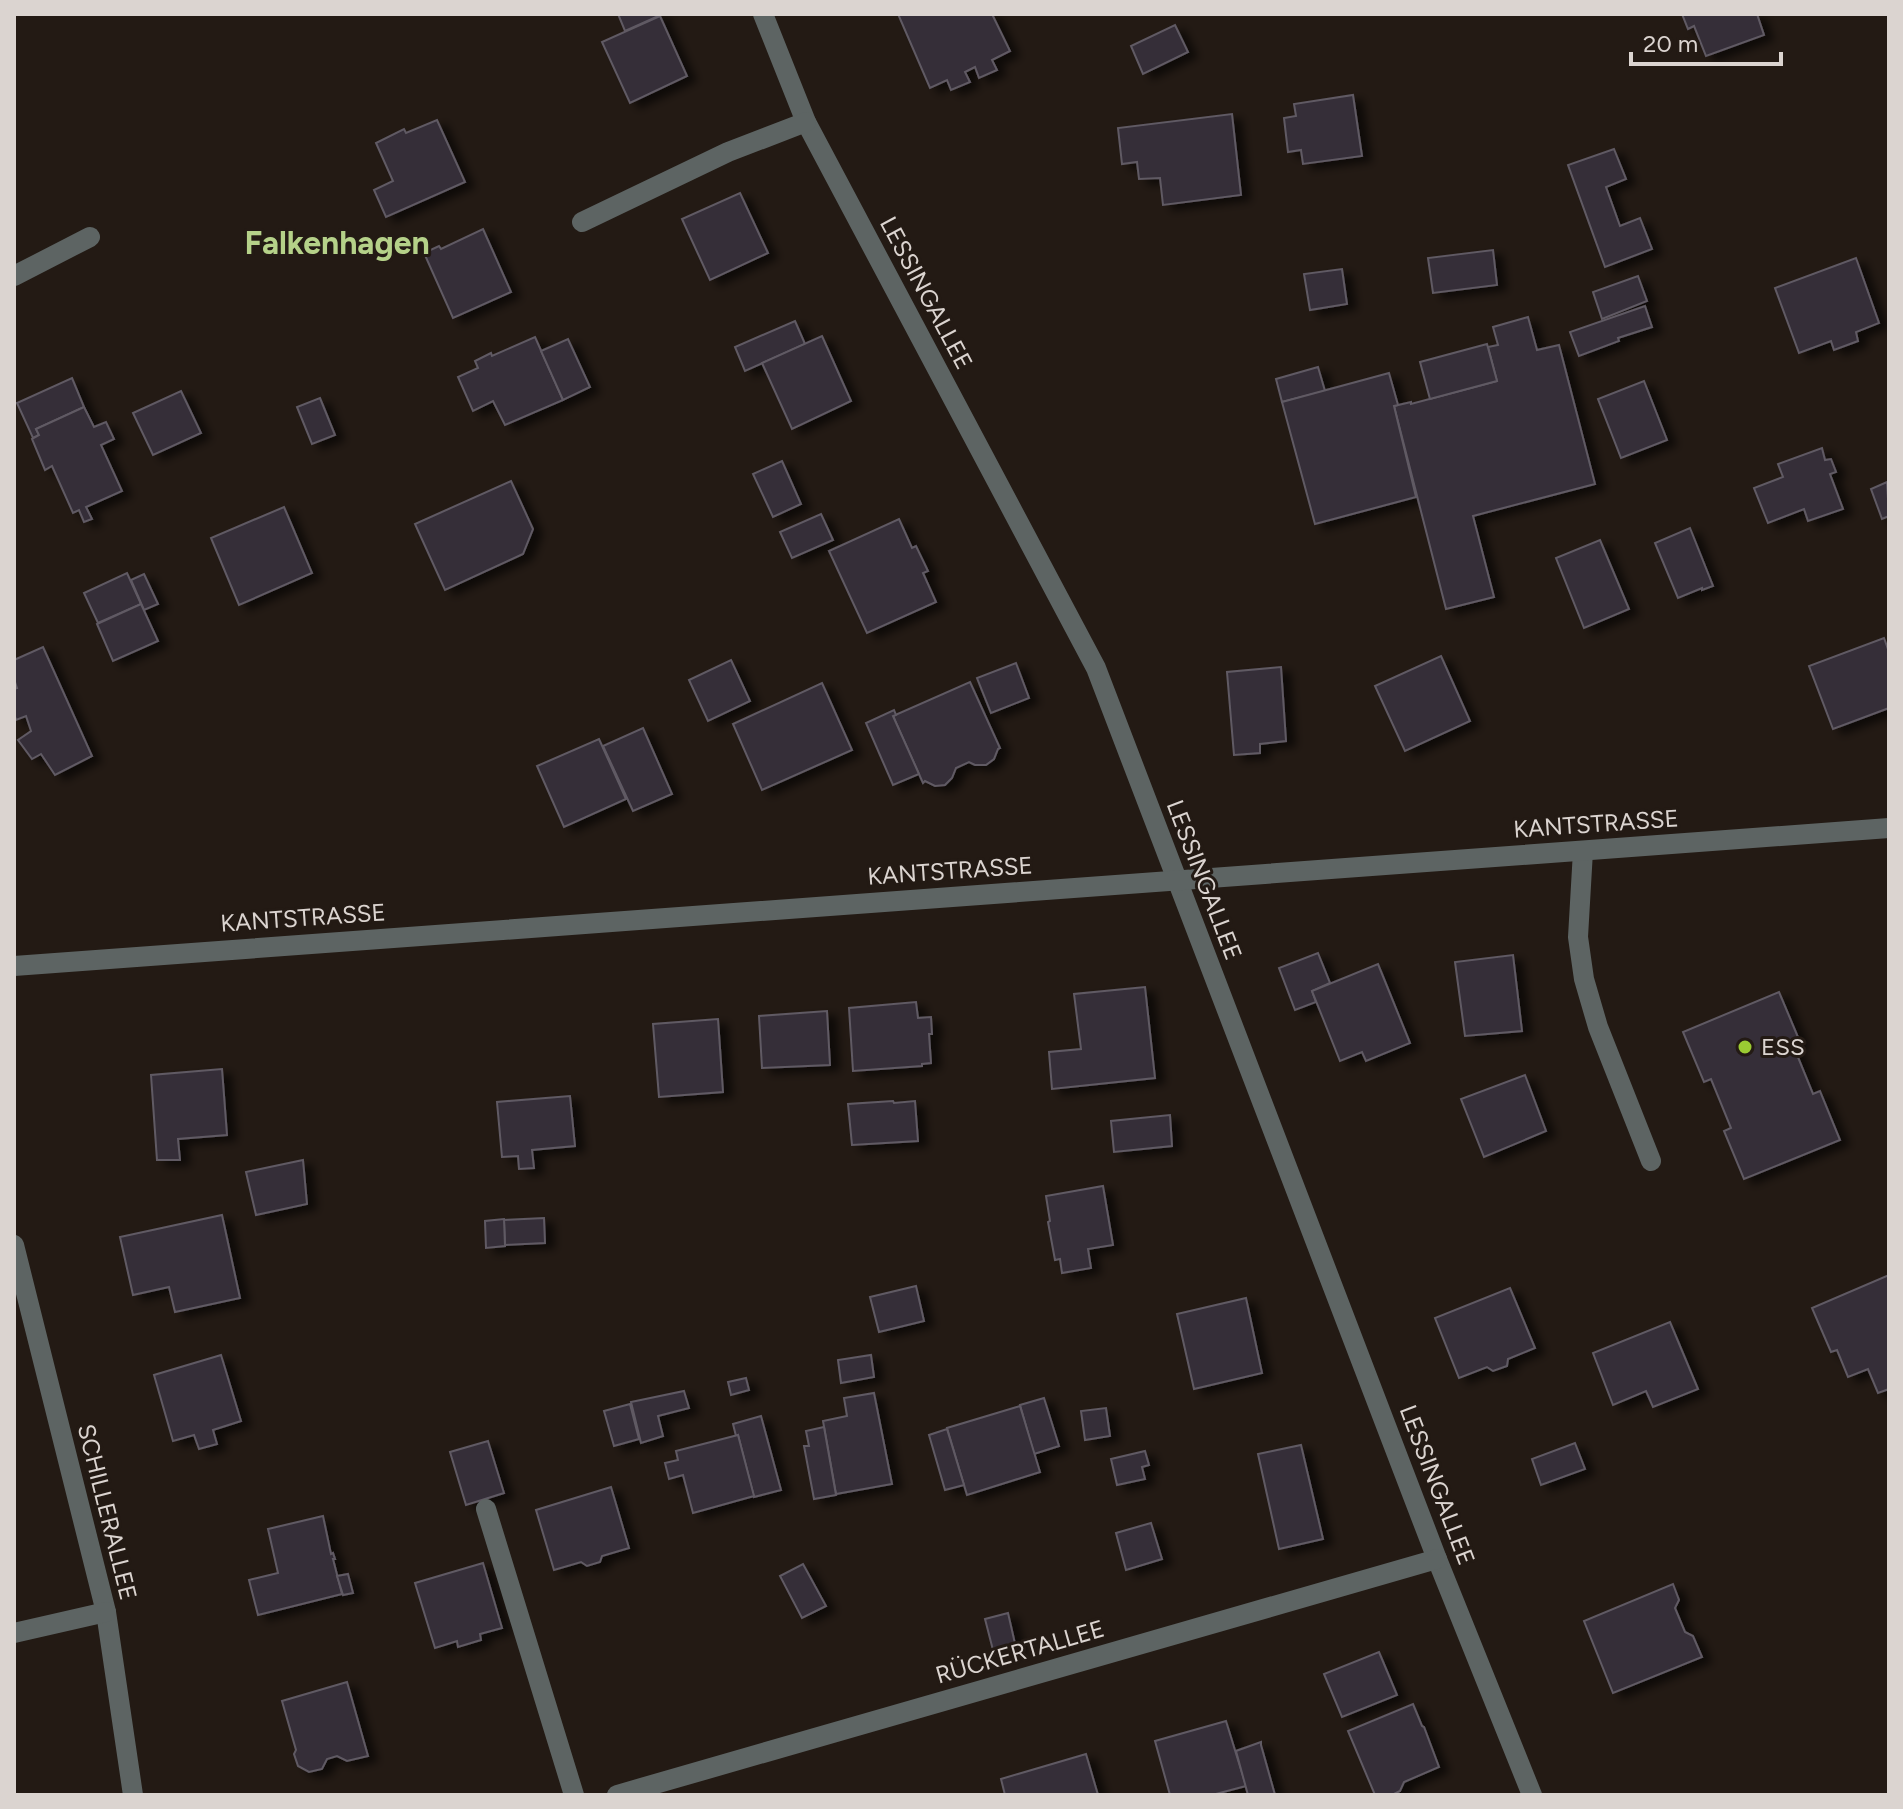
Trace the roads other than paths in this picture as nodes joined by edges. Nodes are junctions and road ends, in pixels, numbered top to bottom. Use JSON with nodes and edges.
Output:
{"nodes":[{"id":1,"x":763,"y":14,"type":"edge"},
{"id":2,"x":806,"y":122,"type":"junction"},
{"id":3,"x":582,"y":222,"type":"dead end"},
{"id":4,"x":90,"y":237,"type":"dead end"},
{"id":5,"x":14,"y":276,"type":"edge"},
{"id":6,"x":1889,"y":828,"type":"edge"},
{"id":7,"x":1583,"y":851,"type":"junction"},
{"id":8,"x":1176,"y":880,"type":"junction"},
{"id":9,"x":14,"y":966,"type":"edge"},
{"id":10,"x":1651,"y":1161,"type":"dead end"},
{"id":11,"x":14,"y":1245,"type":"edge"},
{"id":12,"x":486,"y":1509,"type":"dead end"},
{"id":13,"x":1437,"y":1559,"type":"junction"},
{"id":14,"x":106,"y":1612,"type":"junction"},
{"id":15,"x":14,"y":1633,"type":"edge"},
{"id":16,"x":133,"y":1795,"type":"edge"},
{"id":17,"x":574,"y":1795,"type":"edge"},
{"id":18,"x":617,"y":1795,"type":"edge"},
{"id":19,"x":1532,"y":1795,"type":"edge"}],
"edges":[{"from":1,"to":2,"type":"street","name":"LESSINGALLEE"},
{"from":2,"to":3,"type":"street"},
{"from":2,"to":8,"type":"street","name":"LESSINGALLEE"},
{"from":4,"to":5,"type":"street"},
{"from":6,"to":7,"type":"street","name":"KANTSTRASSE"},
{"from":7,"to":8,"type":"street","name":"KANTSTRASSE"},
{"from":7,"to":10,"type":"street"},
{"from":8,"to":9,"type":"street","name":"KANTSTRASSE"},
{"from":8,"to":13,"type":"street","name":"LESSINGALLEE"},
{"from":11,"to":14,"type":"street","name":"SCHILLERALLEE"},
{"from":12,"to":17,"type":"street"},
{"from":13,"to":18,"type":"street","name":"RÜCKERTALLEE"},
{"from":13,"to":19,"type":"street","name":"LESSINGALLEE"},
{"from":14,"to":15,"type":"street"},
{"from":14,"to":16,"type":"street","name":"SCHILLERALLEE"}]}
